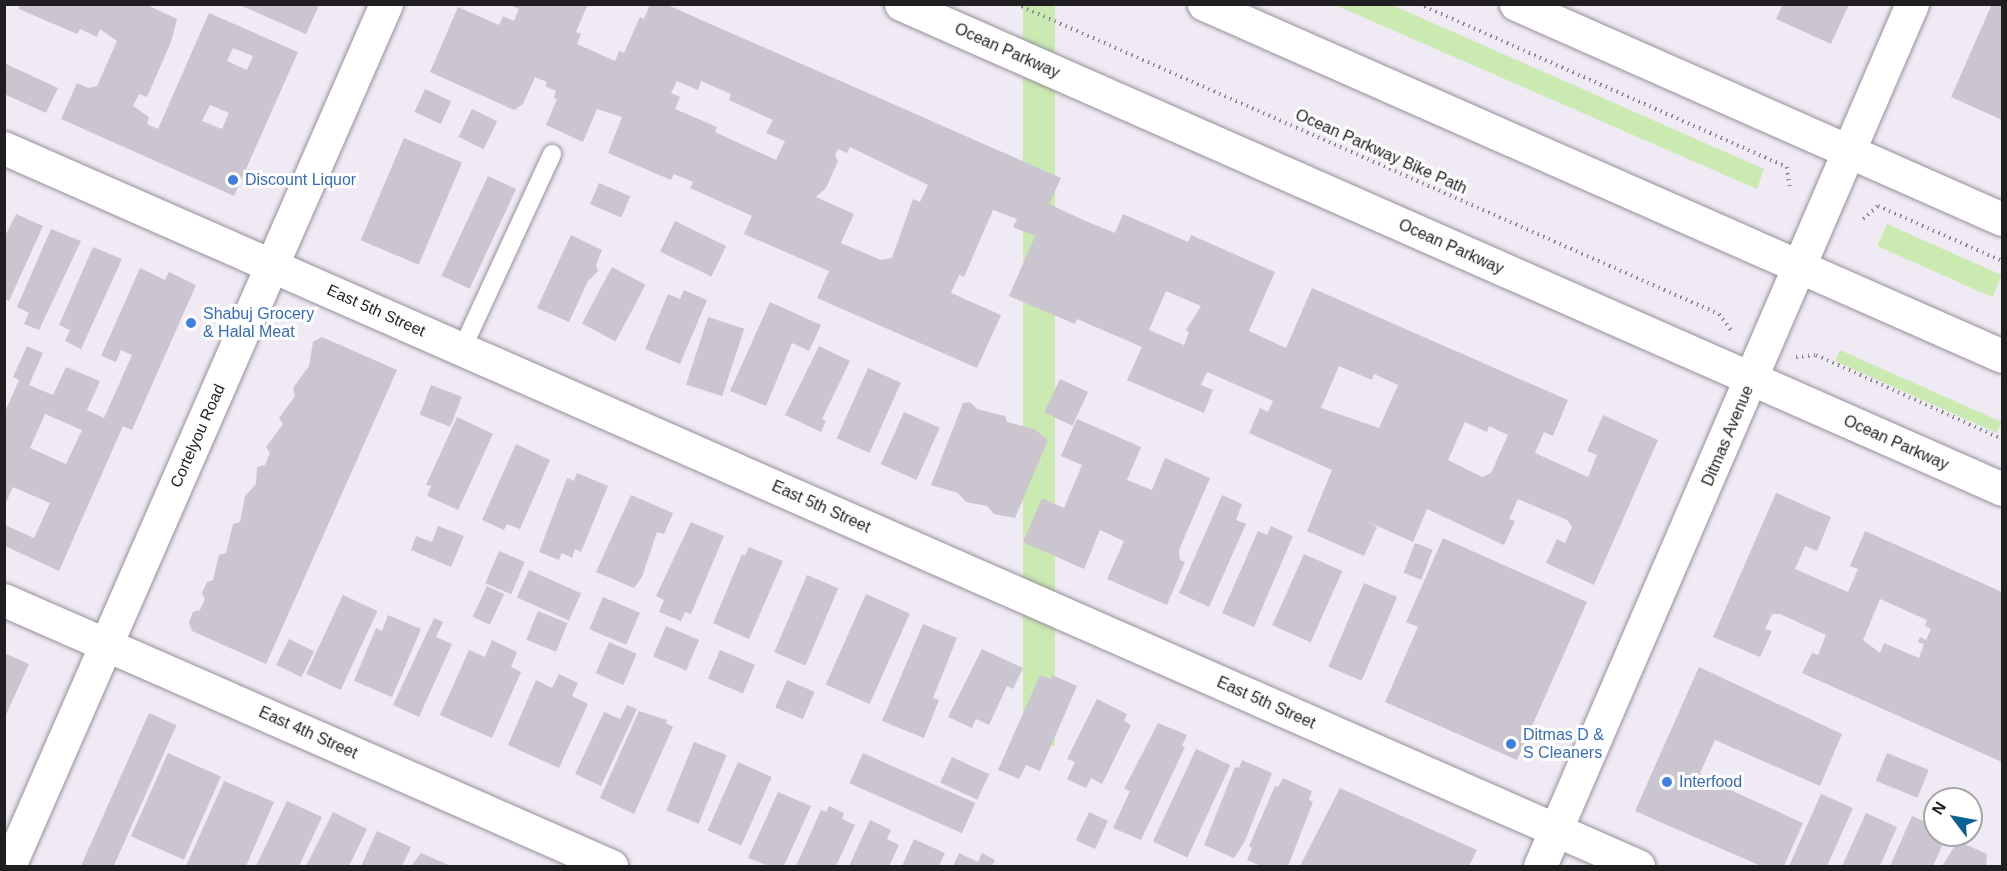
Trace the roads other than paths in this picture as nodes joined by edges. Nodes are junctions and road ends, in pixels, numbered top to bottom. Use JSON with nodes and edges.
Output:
{"nodes":[{"id":1,"x":386,"y":4,"type":"edge"},
{"id":2,"x":900,"y":4,"type":"edge"},
{"id":3,"x":1204,"y":4,"type":"edge"},
{"id":4,"x":1516,"y":4,"type":"edge"},
{"id":5,"x":1912,"y":4,"type":"edge"},
{"id":6,"x":4,"y":148,"type":"edge"},
{"id":7,"x":1848,"y":151,"type":"junction"},
{"id":8,"x":552,"y":154,"type":"dead end"},
{"id":9,"x":2002,"y":219,"type":"edge"},
{"id":10,"x":273,"y":266,"type":"junction"},
{"id":11,"x":1800,"y":267,"type":"junction"},
{"id":12,"x":462,"y":349,"type":"junction"},
{"id":13,"x":2002,"y":356,"type":"edge"},
{"id":14,"x":1752,"y":380,"type":"junction"},
{"id":15,"x":2002,"y":489,"type":"edge"},
{"id":16,"x":4,"y":600,"type":"edge"},
{"id":17,"x":107,"y":645,"type":"junction"},
{"id":18,"x":1556,"y":830,"type":"junction"},
{"id":19,"x":9,"y":867,"type":"edge"},
{"id":20,"x":611,"y":867,"type":"edge"},
{"id":21,"x":1540,"y":867,"type":"edge"},
{"id":22,"x":1638,"y":867,"type":"edge"}],
"edges":[{"from":1,"to":10,"type":"street","name":"Cortelyou Road"},
{"from":2,"to":14,"type":"street","name":"Ocean Parkway"},
{"from":3,"to":11,"type":"street"},
{"from":4,"to":7,"type":"street"},
{"from":5,"to":7,"type":"street","name":"Ditmas Avenue"},
{"from":6,"to":10,"type":"street","name":"East 5th Street"},
{"from":7,"to":9,"type":"street"},
{"from":7,"to":11,"type":"street","name":"Ditmas Avenue"},
{"from":8,"to":12,"type":"lane"},
{"from":10,"to":12,"type":"street","name":"East 5th Street"},
{"from":10,"to":17,"type":"street","name":"Cortelyou Road"},
{"from":11,"to":13,"type":"street"},
{"from":11,"to":14,"type":"street","name":"Ditmas Avenue"},
{"from":12,"to":18,"type":"street","name":"East 5th Street"},
{"from":14,"to":15,"type":"street","name":"Ocean Parkway"},
{"from":14,"to":18,"type":"street","name":"Ditmas Avenue"},
{"from":16,"to":17,"type":"street","name":"East 4th Street"},
{"from":17,"to":19,"type":"street","name":"Cortelyou Road"},
{"from":17,"to":20,"type":"street","name":"East 4th Street"},
{"from":18,"to":21,"type":"street","name":"Ditmas Avenue"},
{"from":18,"to":22,"type":"street","name":"East 5th Street"}]}
